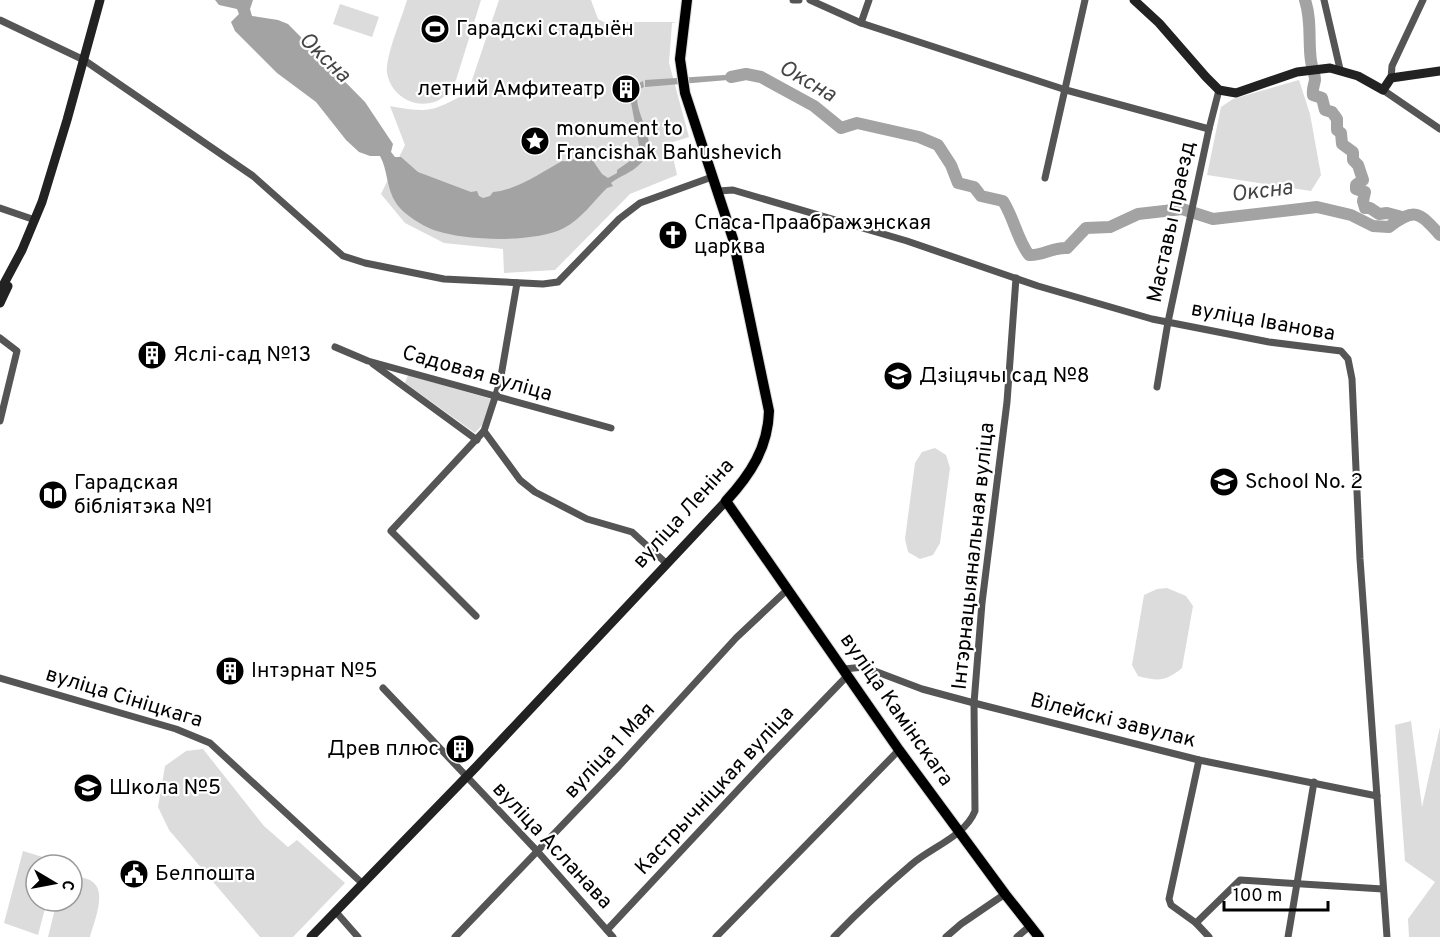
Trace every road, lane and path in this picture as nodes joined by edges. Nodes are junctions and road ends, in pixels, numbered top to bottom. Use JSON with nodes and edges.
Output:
{"nodes":[{"id":1,"x":100,"y":0,"type":"edge"},
{"id":2,"x":687,"y":0,"type":"edge"},
{"id":3,"x":793,"y":0,"type":"edge"},
{"id":4,"x":799,"y":0,"type":"edge"},
{"id":5,"x":810,"y":0,"type":"edge"},
{"id":6,"x":869,"y":0,"type":"edge"},
{"id":7,"x":1085,"y":0,"type":"edge"},
{"id":8,"x":1134,"y":0,"type":"edge"},
{"id":9,"x":1324,"y":0,"type":"edge"},
{"id":10,"x":1423,"y":0,"type":"edge"},
{"id":11,"x":0,"y":20,"type":"edge"},
{"id":12,"x":861,"y":23,"type":"junction"},
{"id":13,"x":84,"y":60,"type":"junction"},
{"id":14,"x":1340,"y":69,"type":"junction"},
{"id":15,"x":1440,"y":71,"type":"edge"},
{"id":16,"x":1391,"y":78,"type":"junction"},
{"id":17,"x":1066,"y":90,"type":"junction"},
{"id":18,"x":1219,"y":90,"type":"junction"},
{"id":19,"x":1383,"y":90,"type":"junction"},
{"id":20,"x":1209,"y":129,"type":"junction"},
{"id":21,"x":1440,"y":129,"type":"edge"},
{"id":22,"x":712,"y":177,"type":"junction"},
{"id":23,"x":1045,"y":178,"type":"dead end"},
{"id":24,"x":718,"y":191,"type":"junction"},
{"id":25,"x":0,"y":208,"type":"edge"},
{"id":26,"x":35,"y":220,"type":"junction"},
{"id":27,"x":22,"y":250,"type":"junction"},
{"id":28,"x":1016,"y":278,"type":"junction"},
{"id":29,"x":517,"y":283,"type":"junction"},
{"id":30,"x":0,"y":291,"type":"edge"},
{"id":31,"x":0,"y":303,"type":"edge"},
{"id":32,"x":1168,"y":322,"type":"junction"},
{"id":33,"x":0,"y":338,"type":"edge"},
{"id":34,"x":335,"y":347,"type":"dead end"},
{"id":35,"x":368,"y":361,"type":"junction"},
{"id":36,"x":1157,"y":387,"type":"dead end"},
{"id":37,"x":496,"y":397,"type":"junction"},
{"id":38,"x":0,"y":421,"type":"edge"},
{"id":39,"x":611,"y":428,"type":"dead end"},
{"id":40,"x":484,"y":431,"type":"junction"},
{"id":41,"x":477,"y":440,"type":"junction"},
{"id":42,"x":726,"y":501,"type":"junction"},
{"id":43,"x":666,"y":563,"type":"junction"},
{"id":44,"x":788,"y":589,"type":"junction"},
{"id":45,"x":476,"y":616,"type":"dead end"},
{"id":46,"x":846,"y":672,"type":"junction"},
{"id":47,"x":0,"y":678,"type":"edge"},
{"id":48,"x":383,"y":688,"type":"dead end"},
{"id":49,"x":974,"y":703,"type":"junction"},
{"id":50,"x":899,"y":750,"type":"junction"},
{"id":51,"x":1199,"y":760,"type":"junction"},
{"id":52,"x":466,"y":777,"type":"junction"},
{"id":53,"x":1314,"y":782,"type":"junction"},
{"id":54,"x":1377,"y":796,"type":"junction"},
{"id":55,"x":959,"y":831,"type":"junction"},
{"id":56,"x":538,"y":852,"type":"junction"},
{"id":57,"x":363,"y":884,"type":"junction"},
{"id":58,"x":1296,"y":884,"type":"junction"},
{"id":59,"x":1383,"y":889,"type":"junction"},
{"id":60,"x":1005,"y":894,"type":"junction"},
{"id":61,"x":336,"y":912,"type":"junction"},
{"id":62,"x":1196,"y":923,"type":"junction"},
{"id":63,"x":1030,"y":925,"type":"junction"},
{"id":64,"x":607,"y":930,"type":"junction"},
{"id":65,"x":311,"y":937,"type":"edge"},
{"id":66,"x":358,"y":937,"type":"edge"},
{"id":67,"x":456,"y":937,"type":"edge"},
{"id":68,"x":614,"y":937,"type":"edge"},
{"id":69,"x":716,"y":937,"type":"edge"},
{"id":70,"x":834,"y":937,"type":"edge"},
{"id":71,"x":946,"y":937,"type":"edge"},
{"id":72,"x":1017,"y":937,"type":"edge"},
{"id":73,"x":1039,"y":937,"type":"edge"},
{"id":74,"x":1209,"y":937,"type":"edge"},
{"id":75,"x":1288,"y":937,"type":"edge"},
{"id":76,"x":1387,"y":937,"type":"edge"}],
"edges":[{"from":1,"to":13,"type":"main road"},
{"from":2,"to":22,"type":"main road","name":"вуліца Леніна"},
{"from":3,"to":4,"type":"street"},
{"from":5,"to":12,"type":"street"},
{"from":6,"to":12,"type":"street"},
{"from":7,"to":17,"type":"street"},
{"from":8,"to":18,"type":"main road"},
{"from":9,"to":14,"type":"street"},
{"from":10,"to":16,"type":"street"},
{"from":11,"to":13,"type":"street"},
{"from":12,"to":17,"type":"street"},
{"from":13,"to":26,"type":"main road"},
{"from":13,"to":29,"type":"street"},
{"from":14,"to":18,"type":"main road"},
{"from":14,"to":19,"type":"main road"},
{"from":15,"to":16,"type":"main road"},
{"from":16,"to":19,"type":"main road"},
{"from":17,"to":20,"type":"street"},
{"from":17,"to":23,"type":"street"},
{"from":18,"to":20,"type":"street","name":"Маставы праезд"},
{"from":19,"to":21,"type":"street"},
{"from":20,"to":32,"type":"street","name":"Маставы праезд"},
{"from":22,"to":24,"type":"main road","name":"вуліца Леніна"},
{"from":22,"to":29,"type":"street"},
{"from":24,"to":28,"type":"street","name":"вуліца Іванова"},
{"from":24,"to":42,"type":"main road","name":"вуліца Леніна"},
{"from":25,"to":26,"type":"street"},
{"from":26,"to":27,"type":"main road"},
{"from":27,"to":30,"type":"main road"},
{"from":27,"to":31,"type":"main road"},
{"from":28,"to":32,"type":"street","name":"вуліца Іванова"},
{"from":28,"to":49,"type":"street","name":"Інтэрнацыянальная вуліца"},
{"from":29,"to":37,"type":"street"},
{"from":32,"to":36,"type":"street","name":"Маставы праезд"},
{"from":32,"to":54,"type":"street","name":"вуліца Іванова"},
{"from":33,"to":38,"type":"street"},
{"from":34,"to":35,"type":"street","name":"Садовая вуліца"},
{"from":35,"to":37,"type":"street","name":"Садовая вуліца"},
{"from":35,"to":41,"type":"street"},
{"from":37,"to":39,"type":"street","name":"Садовая вуліца"},
{"from":37,"to":40,"type":"street"},
{"from":40,"to":41,"type":"street"},
{"from":40,"to":43,"type":"street"},
{"from":41,"to":45,"type":"street"},
{"from":42,"to":43,"type":"main road","name":"вуліца Леніна"},
{"from":42,"to":44,"type":"main road","name":"вуліца Камінскага"},
{"from":43,"to":52,"type":"main road","name":"вуліца Леніна"},
{"from":44,"to":46,"type":"main road","name":"вуліца Камінскага"},
{"from":44,"to":56,"type":"street","name":"вуліца 1 Мая"},
{"from":46,"to":49,"type":"street","name":"Вілейскі завулак"},
{"from":46,"to":50,"type":"main road","name":"вуліца Камінскага"},
{"from":46,"to":64,"type":"street","name":"Кастрычніцкая вуліца"},
{"from":47,"to":57,"type":"street","name":"вуліца Сініцкага"},
{"from":48,"to":52,"type":"street","name":"вуліца Асланава"},
{"from":49,"to":51,"type":"street","name":"Вілейскі завулак"},
{"from":49,"to":55,"type":"street","name":"Інтэрнацыянальная вуліца"},
{"from":50,"to":55,"type":"main road","name":"вуліца Камінскага"},
{"from":50,"to":69,"type":"street"},
{"from":51,"to":53,"type":"street","name":"Вілейскі завулак"},
{"from":51,"to":62,"type":"street"},
{"from":52,"to":56,"type":"street","name":"вуліца Асланава"},
{"from":52,"to":57,"type":"main road","name":"вуліца Леніна"},
{"from":53,"to":54,"type":"street","name":"Вілейскі завулак"},
{"from":53,"to":58,"type":"street"},
{"from":54,"to":59,"type":"street","name":"вуліца Іванова"},
{"from":55,"to":60,"type":"main road","name":"вуліца Камінскага"},
{"from":55,"to":70,"type":"street"},
{"from":56,"to":64,"type":"street","name":"вуліца Асланава"},
{"from":56,"to":67,"type":"street","name":"вуліца 1 Мая"},
{"from":57,"to":61,"type":"main road","name":"вуліца Леніна"},
{"from":58,"to":59,"type":"street"},
{"from":58,"to":62,"type":"street"},
{"from":58,"to":75,"type":"street"},
{"from":59,"to":76,"type":"street","name":"вуліца Іванова"},
{"from":60,"to":63,"type":"main road","name":"вуліца Камінскага"},
{"from":60,"to":71,"type":"street"},
{"from":61,"to":65,"type":"main road","name":"вуліца Леніна"},
{"from":61,"to":66,"type":"street"},
{"from":62,"to":74,"type":"street"},
{"from":63,"to":72,"type":"street"},
{"from":63,"to":73,"type":"main road","name":"вуліца Камінскага"},
{"from":64,"to":68,"type":"street","name":"вуліца Асланава"}]}
